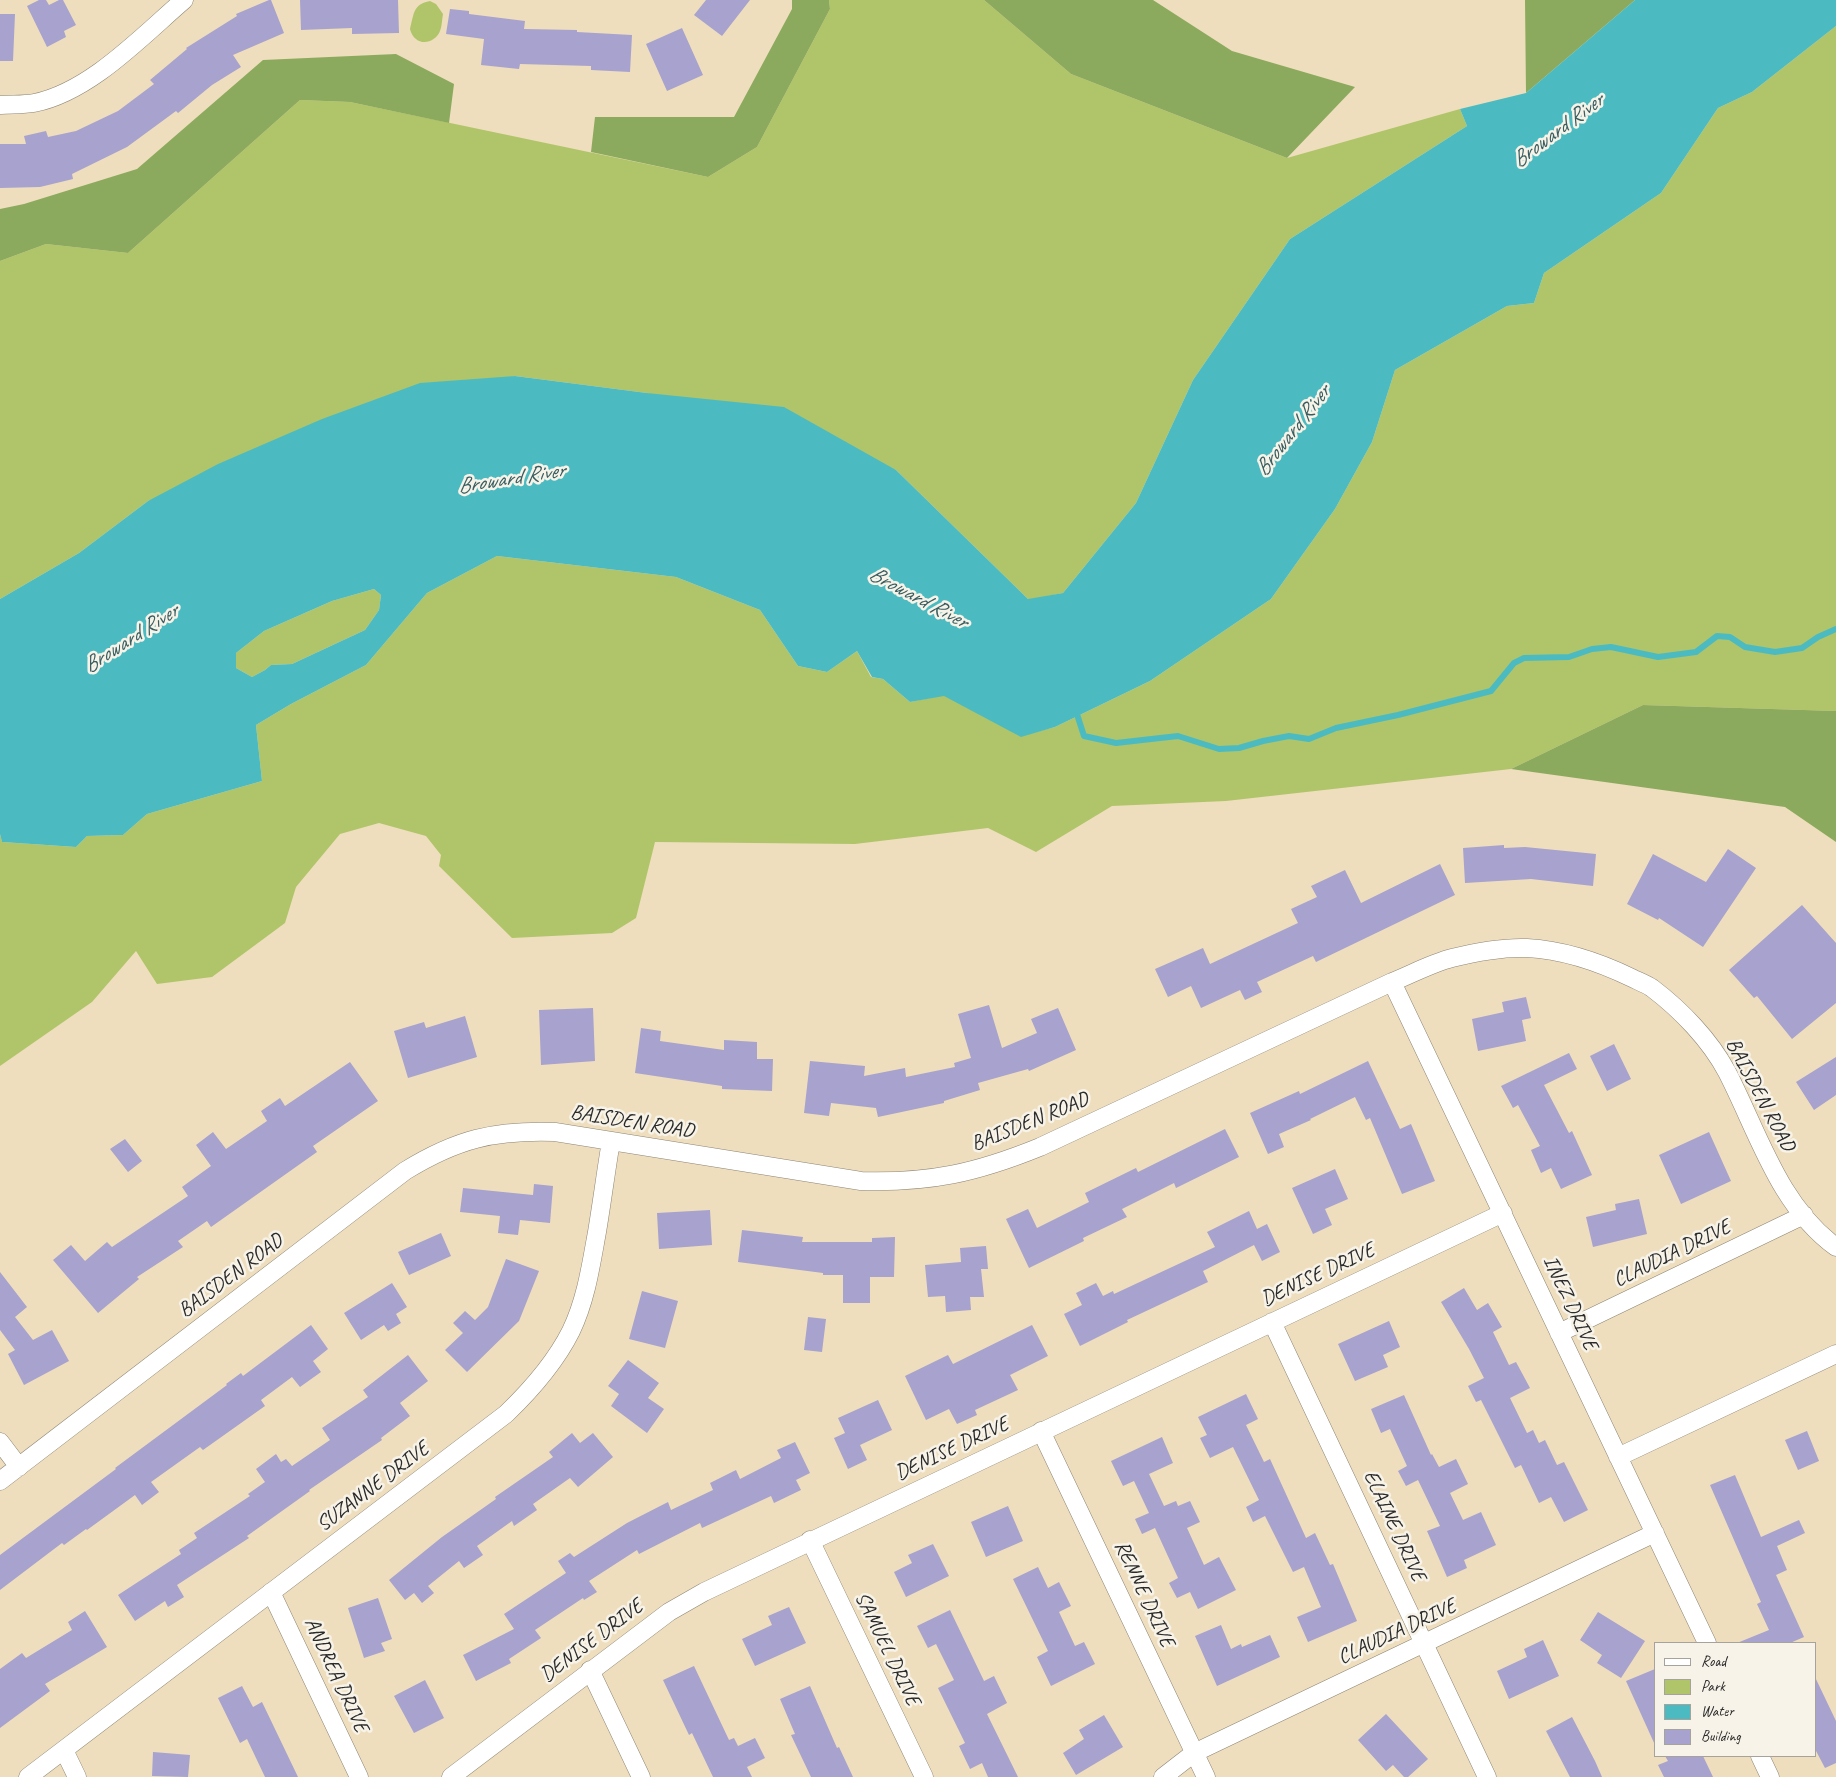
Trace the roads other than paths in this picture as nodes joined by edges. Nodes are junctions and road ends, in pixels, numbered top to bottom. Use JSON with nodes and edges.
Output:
{"nodes":[{"id":1,"x":184,"y":0,"type":"edge"},
{"id":2,"x":0,"y":105,"type":"edge"},
{"id":3,"x":1392,"y":982,"type":"junction"},
{"id":4,"x":611,"y":1141,"type":"junction"},
{"id":5,"x":1503,"y":1213,"type":"junction"},
{"id":6,"x":1804,"y":1215,"type":"junction"},
{"id":7,"x":1836,"y":1246,"type":"edge"},
{"id":8,"x":1272,"y":1322,"type":"junction"},
{"id":9,"x":1559,"y":1333,"type":"junction"},
{"id":10,"x":1836,"y":1354,"type":"edge"},
{"id":11,"x":1041,"y":1431,"type":"junction"},
{"id":12,"x":0,"y":1442,"type":"edge"},
{"id":13,"x":1618,"y":1457,"type":"junction"},
{"id":14,"x":19,"y":1467,"type":"junction"},
{"id":15,"x":0,"y":1481,"type":"edge"},
{"id":16,"x":1655,"y":1533,"type":"junction"},
{"id":17,"x":810,"y":1540,"type":"junction"},
{"id":18,"x":271,"y":1592,"type":"junction"},
{"id":19,"x":1707,"y":1642,"type":"edge"},
{"id":20,"x":1424,"y":1644,"type":"junction"},
{"id":21,"x":590,"y":1670,"type":"junction"},
{"id":22,"x":64,"y":1750,"type":"junction"},
{"id":23,"x":1194,"y":1753,"type":"junction"},
{"id":24,"x":1760,"y":1757,"type":"edge"},
{"id":25,"x":28,"y":1777,"type":"edge"},
{"id":26,"x":76,"y":1777,"type":"edge"},
{"id":27,"x":359,"y":1777,"type":"edge"},
{"id":28,"x":451,"y":1777,"type":"edge"},
{"id":29,"x":641,"y":1777,"type":"edge"},
{"id":30,"x":924,"y":1777,"type":"edge"},
{"id":31,"x":1163,"y":1777,"type":"edge"},
{"id":32,"x":1206,"y":1777,"type":"edge"},
{"id":33,"x":1487,"y":1777,"type":"edge"},
{"id":34,"x":1770,"y":1777,"type":"edge"}],
"edges":[{"from":1,"to":2,"type":"street"},
{"from":3,"to":4,"type":"street","name":"BAISDEN ROAD"},
{"from":3,"to":5,"type":"street","name":"INEZ DRIVE"},
{"from":3,"to":6,"type":"street","name":"BAISDEN ROAD"},
{"from":4,"to":14,"type":"street","name":"BAISDEN ROAD"},
{"from":4,"to":18,"type":"street","name":"SUZANNE DRIVE"},
{"from":5,"to":8,"type":"street","name":"DENISE DRIVE"},
{"from":5,"to":9,"type":"street","name":"INEZ DRIVE"},
{"from":6,"to":7,"type":"street","name":"BAISDEN ROAD"},
{"from":6,"to":9,"type":"street","name":"CLAUDIA DRIVE"},
{"from":8,"to":11,"type":"street","name":"DENISE DRIVE"},
{"from":8,"to":20,"type":"street","name":"ELAINE DRIVE"},
{"from":9,"to":13,"type":"street","name":"INEZ DRIVE"},
{"from":10,"to":13,"type":"street"},
{"from":11,"to":17,"type":"street","name":"DENISE DRIVE"},
{"from":11,"to":23,"type":"street","name":"RENNE DRIVE"},
{"from":12,"to":14,"type":"street"},
{"from":13,"to":16,"type":"street","name":"INEZ DRIVE"},
{"from":14,"to":15,"type":"street","name":"BAISDEN ROAD"},
{"from":16,"to":19,"type":"street","name":"INEZ DRIVE"},
{"from":16,"to":20,"type":"street","name":"CLAUDIA DRIVE"},
{"from":17,"to":21,"type":"street","name":"DENISE DRIVE"},
{"from":17,"to":30,"type":"street","name":"SAMUEL DRIVE"},
{"from":18,"to":22,"type":"street","name":"SUZANNE DRIVE"},
{"from":18,"to":27,"type":"street","name":"ANDREA DRIVE"},
{"from":20,"to":23,"type":"street","name":"CLAUDIA DRIVE"},
{"from":20,"to":33,"type":"street","name":"ELAINE DRIVE"},
{"from":21,"to":28,"type":"street","name":"DENISE DRIVE"},
{"from":21,"to":29,"type":"street"},
{"from":22,"to":25,"type":"street","name":"SUZANNE DRIVE"},
{"from":22,"to":26,"type":"street"},
{"from":23,"to":31,"type":"street","name":"CLAUDIA DRIVE"},
{"from":23,"to":32,"type":"street","name":"RENNE DRIVE"},
{"from":24,"to":34,"type":"street"}]}
